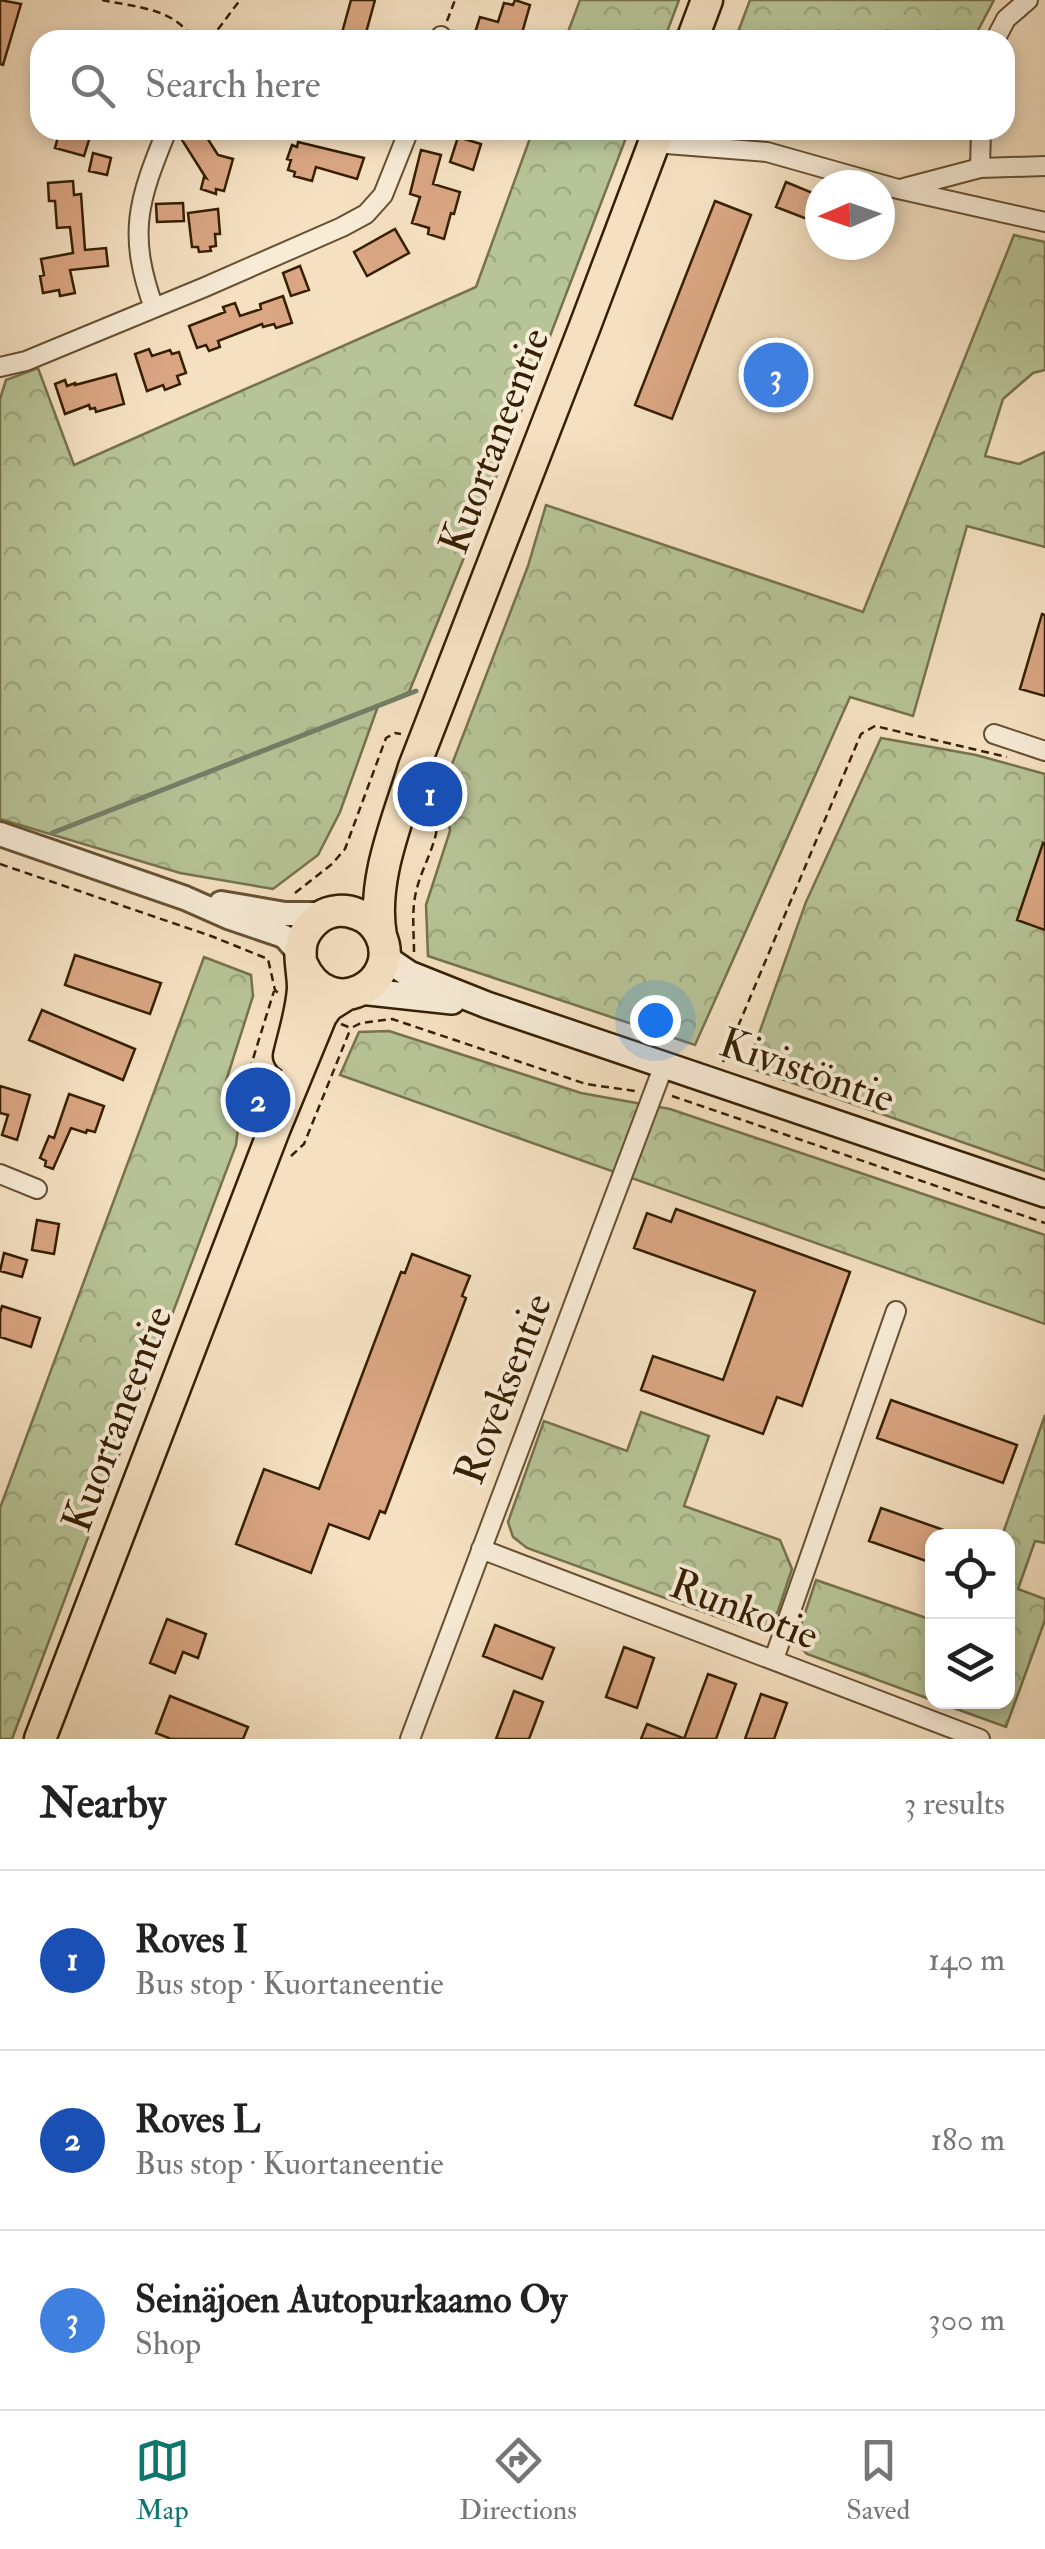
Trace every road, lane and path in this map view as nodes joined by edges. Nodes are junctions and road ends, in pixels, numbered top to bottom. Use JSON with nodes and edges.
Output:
{"nodes":[{"id":1,"x":102,"y":0,"type":"edge"},
{"id":2,"x":240,"y":0,"type":"edge"},
{"id":3,"x":456,"y":0,"type":"edge"},
{"id":4,"x":707,"y":0,"type":"edge"},
{"id":5,"x":1028,"y":0,"type":"edge"},
{"id":6,"x":187,"y":30,"type":"edge"},
{"id":7,"x":218,"y":30,"type":"edge"},
{"id":8,"x":444,"y":30,"type":"edge"},
{"id":9,"x":696,"y":30,"type":"edge"},
{"id":10,"x":1000,"y":30,"type":"edge"},
{"id":11,"x":164,"y":140,"type":"edge"},
{"id":12,"x":404,"y":140,"type":"edge"},
{"id":13,"x":655,"y":140,"type":"edge"},
{"id":14,"x":684,"y":140,"type":"edge"},
{"id":15,"x":981,"y":140,"type":"edge"},
{"id":16,"x":1045,"y":166,"type":"edge"},
{"id":17,"x":980,"y":168,"type":"junction"},
{"id":18,"x":898,"y":189,"type":"junction"},
{"id":19,"x":1045,"y":222,"type":"edge"},
{"id":20,"x":154,"y":308,"type":"junction"},
{"id":21,"x":0,"y":367,"type":"edge"},
{"id":22,"x":994,"y":734,"type":"dead end"},
{"id":23,"x":426,"y":736,"type":"junction"},
{"id":24,"x":1045,"y":751,"type":"edge"},
{"id":25,"x":1014,"y":759,"type":"dead end"},
{"id":26,"x":412,"y":775,"type":"junction"},
{"id":27,"x":0,"y":834,"type":"edge"},
{"id":28,"x":0,"y":864,"type":"edge"},
{"id":29,"x":185,"y":898,"type":"junction"},
{"id":30,"x":335,"y":912,"type":"junction"},
{"id":31,"x":285,"y":914,"type":"junction"},
{"id":32,"x":301,"y":959,"type":"junction"},
{"id":33,"x":393,"y":966,"type":"junction"},
{"id":34,"x":275,"y":990,"type":"junction"},
{"id":35,"x":353,"y":993,"type":"junction"},
{"id":36,"x":310,"y":1012,"type":"junction"},
{"id":37,"x":392,"y":1020,"type":"junction"},
{"id":38,"x":351,"y":1028,"type":"junction"},
{"id":39,"x":664,"y":1065,"type":"junction"},
{"id":40,"x":714,"y":1082,"type":"junction"},
{"id":41,"x":653,"y":1093,"type":"junction"},
{"id":42,"x":274,"y":1130,"type":"junction"},
{"id":43,"x":260,"y":1170,"type":"junction"},
{"id":44,"x":0,"y":1174,"type":"edge"},
{"id":45,"x":38,"y":1190,"type":"dead end"},
{"id":46,"x":1045,"y":1194,"type":"edge"},
{"id":47,"x":1045,"y":1223,"type":"edge"},
{"id":48,"x":896,"y":1311,"type":"dead end"},
{"id":49,"x":481,"y":1548,"type":"junction"},
{"id":50,"x":774,"y":1658,"type":"junction"},
{"id":51,"x":40,"y":1739,"type":"edge"},
{"id":52,"x":410,"y":1739,"type":"edge"},
{"id":53,"x":980,"y":1739,"type":"edge"}],
"edges":[{"from":1,"to":6,"type":"path"},
{"from":2,"to":7,"type":"path"},
{"from":3,"to":8,"type":"path"},
{"from":4,"to":9,"type":"highway"},
{"from":5,"to":10,"type":"street"},
{"from":11,"to":20,"type":"street"},
{"from":12,"to":20,"type":"street"},
{"from":13,"to":23,"type":"highway","name":"Kuortaneentie"},
{"from":14,"to":18,"type":"street"},
{"from":15,"to":17,"type":"street"},
{"from":16,"to":17,"type":"street"},
{"from":17,"to":18,"type":"street"},
{"from":18,"to":19,"type":"street"},
{"from":20,"to":21,"type":"street"},
{"from":22,"to":24,"type":"street"},
{"from":23,"to":26,"type":"highway","name":"Kuortaneentie"},
{"from":23,"to":31,"type":"path"},
{"from":25,"to":40,"type":"path"},
{"from":26,"to":30,"type":"highway","name":"Kuortaneentie"},
{"from":26,"to":33,"type":"highway","name":"Kuortaneentie"},
{"from":26,"to":33,"type":"path"},
{"from":27,"to":29,"type":"street"},
{"from":28,"to":34,"type":"path"},
{"from":29,"to":31,"type":"street"},
{"from":29,"to":32,"type":"street"},
{"from":30,"to":31,"type":"street"},
{"from":30,"to":32,"type":"highway"},
{"from":30,"to":33,"type":"highway"},
{"from":32,"to":35,"type":"highway"},
{"from":32,"to":36,"type":"highway","name":"Kuortaneentie"},
{"from":33,"to":35,"type":"highway"},
{"from":33,"to":37,"type":"path"},
{"from":33,"to":39,"type":"main road","name":"Kivistöntie"},
{"from":34,"to":36,"type":"path"},
{"from":34,"to":42,"type":"path"},
{"from":35,"to":36,"type":"highway"},
{"from":36,"to":38,"type":"path"},
{"from":36,"to":42,"type":"highway","name":"Kuortaneentie"},
{"from":37,"to":38,"type":"path"},
{"from":37,"to":41,"type":"path"},
{"from":38,"to":43,"type":"path"},
{"from":39,"to":40,"type":"main road","name":"Kivistöntie"},
{"from":39,"to":41,"type":"street","name":"Roveksentie"},
{"from":40,"to":46,"type":"main road","name":"Kivistöntie"},
{"from":41,"to":47,"type":"path"},
{"from":41,"to":49,"type":"street","name":"Roveksentie"},
{"from":42,"to":43,"type":"highway","name":"Kuortaneentie"},
{"from":43,"to":51,"type":"highway","name":"Kuortaneentie"},
{"from":44,"to":45,"type":"street"},
{"from":48,"to":50,"type":"street"},
{"from":49,"to":50,"type":"street","name":"Runkotie"},
{"from":49,"to":52,"type":"street","name":"Roveksentie"},
{"from":50,"to":53,"type":"street","name":"Runkotie"}]}
